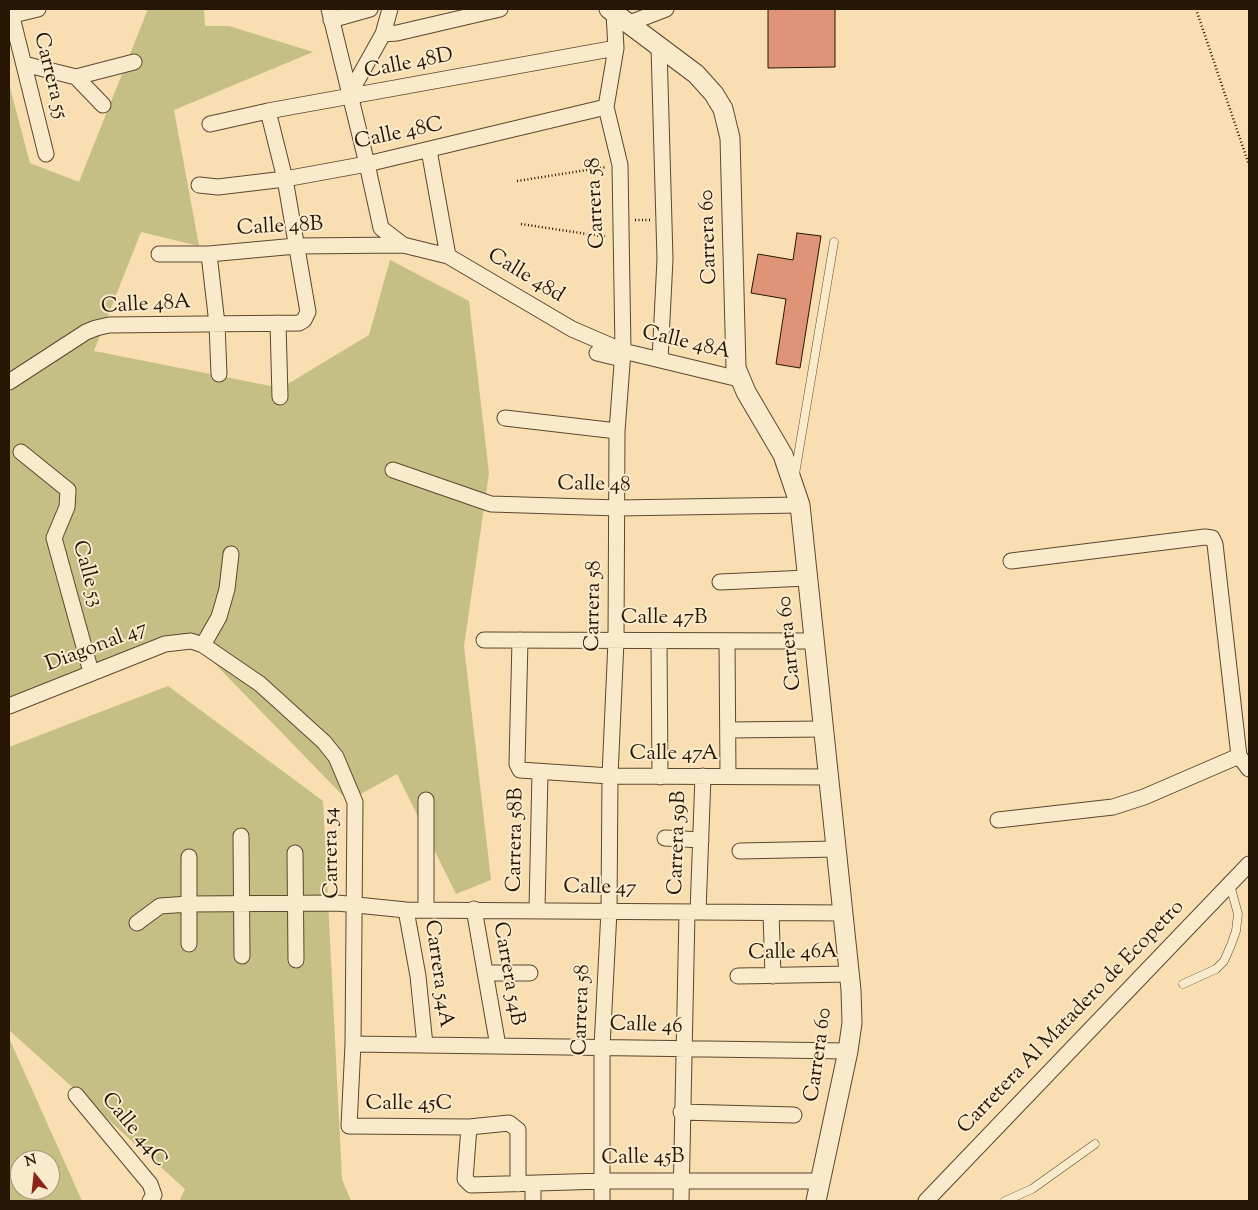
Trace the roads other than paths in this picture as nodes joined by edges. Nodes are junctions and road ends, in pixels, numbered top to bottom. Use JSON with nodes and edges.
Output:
{"nodes":[{"id":1,"x":38,"y":9,"type":"edge"},
{"id":2,"x":370,"y":9,"type":"edge"},
{"id":3,"x":390,"y":9,"type":"edge"},
{"id":4,"x":500,"y":9,"type":"edge"},
{"id":5,"x":666,"y":9,"type":"edge"},
{"id":6,"x":10,"y":13,"type":"edge"},
{"id":7,"x":330,"y":14,"type":"edge"},
{"id":8,"x":458,"y":14,"type":"edge"},
{"id":9,"x":617,"y":15,"type":"edge"},
{"id":10,"x":383,"y":34,"type":"junction"},
{"id":11,"x":659,"y":47,"type":"junction"},
{"id":12,"x":616,"y":48,"type":"junction"},
{"id":13,"x":134,"y":62,"type":"dead end"},
{"id":14,"x":24,"y":64,"type":"junction"},
{"id":15,"x":76,"y":77,"type":"junction"},
{"id":16,"x":350,"y":95,"type":"junction"},
{"id":17,"x":103,"y":105,"type":"dead end"},
{"id":18,"x":606,"y":107,"type":"junction"},
{"id":19,"x":268,"y":111,"type":"junction"},
{"id":20,"x":210,"y":124,"type":"dead end"},
{"id":21,"x":429,"y":150,"type":"junction"},
{"id":22,"x":46,"y":154,"type":"dead end"},
{"id":23,"x":367,"y":164,"type":"junction"},
{"id":24,"x":285,"y":179,"type":"junction"},
{"id":25,"x":199,"y":185,"type":"dead end"},
{"id":26,"x":834,"y":242,"type":"dead end"},
{"id":27,"x":403,"y":245,"type":"junction"},
{"id":28,"x":296,"y":246,"type":"junction"},
{"id":29,"x":159,"y":254,"type":"dead end"},
{"id":30,"x":209,"y":254,"type":"junction"},
{"id":31,"x":448,"y":256,"type":"junction"},
{"id":32,"x":278,"y":323,"type":"junction"},
{"id":33,"x":217,"y":324,"type":"junction"},
{"id":34,"x":596,"y":353,"type":"dead end"},
{"id":35,"x":623,"y":355,"type":"junction"},
{"id":36,"x":660,"y":360,"type":"junction"},
{"id":37,"x":219,"y":374,"type":"dead end"},
{"id":38,"x":739,"y":379,"type":"junction"},
{"id":39,"x":9,"y":382,"type":"edge"},
{"id":40,"x":280,"y":396,"type":"dead end"},
{"id":41,"x":505,"y":418,"type":"dead end"},
{"id":42,"x":617,"y":431,"type":"junction"},
{"id":43,"x":21,"y":452,"type":"dead end"},
{"id":44,"x":393,"y":470,"type":"dead end"},
{"id":45,"x":794,"y":484,"type":"junction"},
{"id":46,"x":800,"y":505,"type":"junction"},
{"id":47,"x":618,"y":508,"type":"junction"},
{"id":48,"x":232,"y":554,"type":"dead end"},
{"id":49,"x":1011,"y":561,"type":"dead end"},
{"id":50,"x":807,"y":578,"type":"junction"},
{"id":51,"x":720,"y":582,"type":"dead end"},
{"id":52,"x":484,"y":640,"type":"dead end"},
{"id":53,"x":520,"y":640,"type":"junction"},
{"id":54,"x":616,"y":641,"type":"junction"},
{"id":55,"x":659,"y":641,"type":"junction"},
{"id":56,"x":727,"y":641,"type":"junction"},
{"id":57,"x":814,"y":641,"type":"junction"},
{"id":58,"x":204,"y":644,"type":"junction"},
{"id":59,"x":91,"y":672,"type":"junction"},
{"id":60,"x":9,"y":706,"type":"edge"},
{"id":61,"x":823,"y":729,"type":"junction"},
{"id":62,"x":728,"y":730,"type":"junction"},
{"id":63,"x":1239,"y":756,"type":"junction"},
{"id":64,"x":1249,"y":769,"type":"edge"},
{"id":65,"x":520,"y":770,"type":"joint"},
{"id":66,"x":540,"y":772,"type":"junction"},
{"id":67,"x":610,"y":776,"type":"junction"},
{"id":68,"x":703,"y":776,"type":"junction"},
{"id":69,"x":728,"y":776,"type":"junction"},
{"id":70,"x":660,"y":777,"type":"junction"},
{"id":71,"x":828,"y":777,"type":"junction"},
{"id":72,"x":426,"y":800,"type":"dead end"},
{"id":73,"x":998,"y":820,"type":"dead end"},
{"id":74,"x":242,"y":836,"type":"dead end"},
{"id":75,"x":665,"y":838,"type":"dead end"},
{"id":76,"x":701,"y":840,"type":"junction"},
{"id":77,"x":836,"y":849,"type":"junction"},
{"id":78,"x":740,"y":851,"type":"dead end"},
{"id":79,"x":295,"y":853,"type":"dead end"},
{"id":80,"x":189,"y":857,"type":"dead end"},
{"id":81,"x":1249,"y":864,"type":"edge"},
{"id":82,"x":1230,"y":885,"type":"junction"},
{"id":83,"x":294,"y":903,"type":"junction"},
{"id":84,"x":189,"y":904,"type":"junction"},
{"id":85,"x":243,"y":904,"type":"junction"},
{"id":86,"x":355,"y":905,"type":"junction"},
{"id":87,"x":537,"y":909,"type":"junction"},
{"id":88,"x":406,"y":910,"type":"junction"},
{"id":89,"x":426,"y":910,"type":"junction"},
{"id":90,"x":474,"y":910,"type":"junction"},
{"id":91,"x":609,"y":911,"type":"junction"},
{"id":92,"x":692,"y":912,"type":"junction"},
{"id":93,"x":771,"y":913,"type":"junction"},
{"id":94,"x":843,"y":913,"type":"junction"},
{"id":95,"x":137,"y":923,"type":"dead end"},
{"id":96,"x":189,"y":944,"type":"dead end"},
{"id":97,"x":242,"y":956,"type":"dead end"},
{"id":98,"x":296,"y":960,"type":"dead end"},
{"id":99,"x":486,"y":973,"type":"junction"},
{"id":100,"x":530,"y":973,"type":"dead end"},
{"id":101,"x":850,"y":974,"type":"junction"},
{"id":102,"x":738,"y":976,"type":"dead end"},
{"id":103,"x":773,"y":976,"type":"junction"},
{"id":104,"x":1183,"y":984,"type":"dead end"},
{"id":105,"x":353,"y":1044,"type":"junction"},
{"id":106,"x":425,"y":1045,"type":"junction"},
{"id":107,"x":498,"y":1046,"type":"junction"},
{"id":108,"x":602,"y":1047,"type":"junction"},
{"id":109,"x":683,"y":1050,"type":"junction"},
{"id":110,"x":848,"y":1051,"type":"junction"},
{"id":111,"x":76,"y":1095,"type":"dead end"},
{"id":112,"x":681,"y":1112,"type":"junction"},
{"id":113,"x":794,"y":1116,"type":"dead end"},
{"id":114,"x":349,"y":1126,"type":"joint"},
{"id":115,"x":468,"y":1127,"type":"junction"},
{"id":116,"x":1095,"y":1144,"type":"dead end"},
{"id":117,"x":681,"y":1180,"type":"junction"},
{"id":118,"x":603,"y":1181,"type":"junction"},
{"id":119,"x":821,"y":1181,"type":"junction"},
{"id":120,"x":518,"y":1184,"type":"junction"},
{"id":121,"x":533,"y":1184,"type":"junction"},
{"id":122,"x":152,"y":1198,"type":"edge"},
{"id":123,"x":533,"y":1201,"type":"edge"},
{"id":124,"x":602,"y":1201,"type":"edge"},
{"id":125,"x":681,"y":1201,"type":"edge"},
{"id":126,"x":816,"y":1201,"type":"edge"},
{"id":127,"x":926,"y":1201,"type":"edge"},
{"id":128,"x":1005,"y":1201,"type":"edge"}],
"edges":[{"from":1,"to":6,"type":"street"},
{"from":2,"to":7,"type":"street"},
{"from":3,"to":10,"type":"street"},
{"from":4,"to":8,"type":"street"},
{"from":5,"to":9,"type":"street"},
{"from":6,"to":14,"type":"street","name":"Carrera 55"},
{"from":7,"to":16,"type":"street"},
{"from":8,"to":10,"type":"street"},
{"from":9,"to":11,"type":"street","name":"Carrera 60"},
{"from":9,"to":12,"type":"street","name":"Carrera 58"},
{"from":10,"to":16,"type":"street"},
{"from":11,"to":36,"type":"street"},
{"from":11,"to":38,"type":"street","name":"Carrera 60"},
{"from":12,"to":16,"type":"street","name":"Calle 48D"},
{"from":12,"to":18,"type":"street","name":"Carrera 58"},
{"from":13,"to":15,"type":"street"},
{"from":14,"to":15,"type":"street"},
{"from":14,"to":22,"type":"street","name":"Carrera 55"},
{"from":15,"to":17,"type":"street"},
{"from":16,"to":19,"type":"street","name":"Calle 48D"},
{"from":16,"to":23,"type":"street"},
{"from":18,"to":21,"type":"street","name":"Calle 48C"},
{"from":18,"to":35,"type":"street","name":"Carrera 58"},
{"from":19,"to":20,"type":"street","name":"Calle 48D"},
{"from":19,"to":24,"type":"street"},
{"from":21,"to":23,"type":"street","name":"Calle 48C"},
{"from":21,"to":31,"type":"street"},
{"from":23,"to":24,"type":"street","name":"Calle 48C"},
{"from":23,"to":27,"type":"street"},
{"from":24,"to":25,"type":"street","name":"Calle 48C"},
{"from":24,"to":28,"type":"street"},
{"from":26,"to":45,"type":"lane"},
{"from":27,"to":28,"type":"street","name":"Calle 48B"},
{"from":27,"to":31,"type":"street","name":"Calle 48d"},
{"from":28,"to":30,"type":"street","name":"Calle 48B"},
{"from":28,"to":32,"type":"street","name":"Calle 48A"},
{"from":29,"to":30,"type":"street","name":"Calle 48B"},
{"from":30,"to":33,"type":"street"},
{"from":31,"to":35,"type":"street","name":"Calle 48d"},
{"from":32,"to":33,"type":"street","name":"Calle 48A"},
{"from":32,"to":40,"type":"street"},
{"from":33,"to":37,"type":"street"},
{"from":33,"to":39,"type":"street","name":"Calle 48A"},
{"from":34,"to":35,"type":"street"},
{"from":35,"to":36,"type":"street","name":"Calle 48A"},
{"from":35,"to":42,"type":"street","name":"Carrera 58"},
{"from":36,"to":38,"type":"street","name":"Calle 48A"},
{"from":38,"to":45,"type":"street","name":"Carrera 60"},
{"from":41,"to":42,"type":"street"},
{"from":42,"to":47,"type":"street","name":"Carrera 58"},
{"from":43,"to":59,"type":"street","name":"Calle 53"},
{"from":44,"to":47,"type":"street","name":"Calle 48"},
{"from":45,"to":46,"type":"street","name":"Carrera 60"},
{"from":46,"to":47,"type":"street","name":"Calle 48"},
{"from":46,"to":50,"type":"street","name":"Carrera 60"},
{"from":47,"to":54,"type":"street","name":"Carrera 58"},
{"from":48,"to":58,"type":"street"},
{"from":49,"to":63,"type":"street"},
{"from":50,"to":51,"type":"street"},
{"from":50,"to":57,"type":"street","name":"Carrera 60"},
{"from":52,"to":53,"type":"street","name":"Calle 47B"},
{"from":53,"to":54,"type":"street","name":"Calle 47B"},
{"from":53,"to":65,"type":"street","name":"Carrera 58B"},
{"from":54,"to":55,"type":"street","name":"Calle 47B"},
{"from":54,"to":67,"type":"street","name":"Carrera 58"},
{"from":55,"to":56,"type":"street","name":"Calle 47B"},
{"from":55,"to":70,"type":"street"},
{"from":56,"to":57,"type":"street","name":"Calle 47B"},
{"from":56,"to":62,"type":"street"},
{"from":57,"to":61,"type":"street","name":"Carrera 60"},
{"from":58,"to":59,"type":"street","name":"Diagonal 47"},
{"from":58,"to":86,"type":"street","name":"Carrera 54"},
{"from":59,"to":60,"type":"street","name":"Diagonal 47"},
{"from":61,"to":62,"type":"street"},
{"from":61,"to":71,"type":"street","name":"Carrera 60"},
{"from":62,"to":69,"type":"street"},
{"from":63,"to":64,"type":"street"},
{"from":63,"to":73,"type":"street"},
{"from":65,"to":66,"type":"street","name":"Calle 47A"},
{"from":66,"to":67,"type":"street","name":"Calle 47A"},
{"from":66,"to":87,"type":"street","name":"Carrera 58B"},
{"from":67,"to":70,"type":"street","name":"Calle 47A"},
{"from":67,"to":91,"type":"street","name":"Carrera 58"},
{"from":68,"to":69,"type":"street","name":"Calle 47A"},
{"from":68,"to":70,"type":"street","name":"Calle 47A"},
{"from":68,"to":76,"type":"street","name":"Carrera 59B"},
{"from":69,"to":71,"type":"street","name":"Calle 47A"},
{"from":71,"to":77,"type":"street","name":"Carrera 60"},
{"from":72,"to":89,"type":"street"},
{"from":74,"to":85,"type":"street"},
{"from":75,"to":76,"type":"street"},
{"from":76,"to":92,"type":"street","name":"Carrera 59B"},
{"from":77,"to":78,"type":"street"},
{"from":77,"to":94,"type":"street","name":"Carrera 60"},
{"from":79,"to":83,"type":"street"},
{"from":80,"to":84,"type":"street"},
{"from":81,"to":82,"type":"street","name":"Carretera Al Matadero de Ecopetro"},
{"from":82,"to":104,"type":"lane"},
{"from":82,"to":127,"type":"street","name":"Carretera Al Matadero de Ecopetro"},
{"from":83,"to":85,"type":"street","name":"Calle 47"},
{"from":83,"to":86,"type":"street","name":"Calle 47"},
{"from":83,"to":98,"type":"street"},
{"from":84,"to":85,"type":"street","name":"Calle 47"},
{"from":84,"to":95,"type":"street","name":"Calle 47"},
{"from":84,"to":96,"type":"street"},
{"from":85,"to":97,"type":"street"},
{"from":86,"to":88,"type":"street","name":"Calle 47"},
{"from":86,"to":105,"type":"street","name":"Carrera 54"},
{"from":87,"to":90,"type":"street","name":"Calle 47"},
{"from":87,"to":91,"type":"street","name":"Calle 47"},
{"from":88,"to":89,"type":"street","name":"Calle 47"},
{"from":88,"to":106,"type":"street","name":"Carrera 54A"},
{"from":89,"to":90,"type":"street","name":"Calle 47"},
{"from":90,"to":99,"type":"street","name":"Carrera 54B"},
{"from":91,"to":92,"type":"street","name":"Calle 47"},
{"from":91,"to":108,"type":"street","name":"Carrera 58"},
{"from":92,"to":93,"type":"street","name":"Calle 47"},
{"from":92,"to":109,"type":"street","name":"Carrera 59B"},
{"from":93,"to":94,"type":"street","name":"Calle 47"},
{"from":93,"to":103,"type":"street"},
{"from":94,"to":101,"type":"street","name":"Carrera 60"},
{"from":99,"to":100,"type":"street"},
{"from":99,"to":107,"type":"street","name":"Carrera 54B"},
{"from":101,"to":103,"type":"street","name":"Calle 46A"},
{"from":101,"to":110,"type":"street","name":"Carrera 60"},
{"from":102,"to":103,"type":"street","name":"Calle 46A"},
{"from":105,"to":106,"type":"street","name":"Calle 46"},
{"from":105,"to":114,"type":"street","name":"Carrera 54"},
{"from":106,"to":107,"type":"street","name":"Calle 46"},
{"from":107,"to":108,"type":"street","name":"Calle 46"},
{"from":108,"to":109,"type":"street","name":"Calle 46"},
{"from":108,"to":118,"type":"street","name":"Carrera 58"},
{"from":109,"to":110,"type":"street","name":"Calle 46"},
{"from":109,"to":112,"type":"street","name":"Carrera 59B"},
{"from":110,"to":119,"type":"street","name":"Carrera 60"},
{"from":111,"to":122,"type":"street","name":"Calle 44C"},
{"from":112,"to":113,"type":"street"},
{"from":112,"to":117,"type":"street","name":"Carrera 59B"},
{"from":114,"to":115,"type":"street","name":"Calle 45C"},
{"from":115,"to":120,"type":"street","name":"Calle 45C"},
{"from":115,"to":120,"type":"street","name":"Calle 45B"},
{"from":116,"to":128,"type":"lane"},
{"from":117,"to":118,"type":"street","name":"Calle 45B"},
{"from":117,"to":119,"type":"street","name":"Calle 45B"},
{"from":117,"to":125,"type":"street","name":"Carrera 59B"},
{"from":118,"to":121,"type":"street","name":"Calle 45B"},
{"from":118,"to":124,"type":"street","name":"Carrera 58"},
{"from":119,"to":126,"type":"street","name":"Carrera 60"},
{"from":120,"to":121,"type":"street","name":"Calle 45B"},
{"from":121,"to":123,"type":"street"}]}
